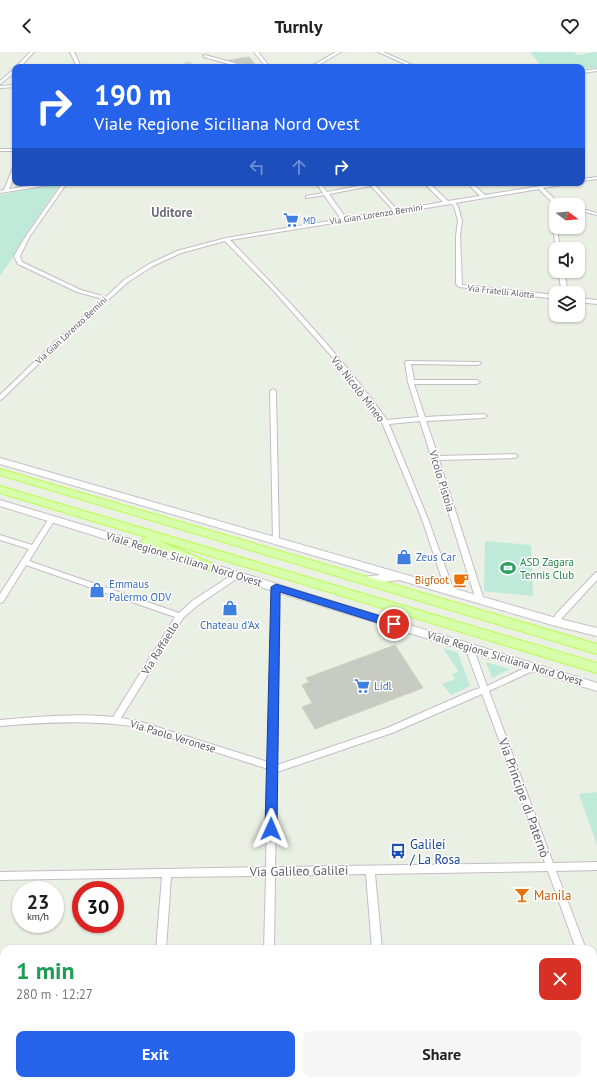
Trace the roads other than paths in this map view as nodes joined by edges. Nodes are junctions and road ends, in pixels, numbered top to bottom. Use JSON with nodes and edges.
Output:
{"nodes":[{"id":1,"x":32,"y":52,"type":"edge"},
{"id":2,"x":72,"y":52,"type":"edge"},
{"id":3,"x":256,"y":52,"type":"edge"},
{"id":4,"x":339,"y":52,"type":"edge"},
{"id":5,"x":380,"y":52,"type":"edge"},
{"id":6,"x":204,"y":56,"type":"dead end"},
{"id":7,"x":21,"y":64,"type":"edge"},
{"id":8,"x":78,"y":64,"type":"edge"},
{"id":9,"x":233,"y":64,"type":"edge"},
{"id":10,"x":266,"y":64,"type":"edge"},
{"id":11,"x":317,"y":64,"type":"edge"},
{"id":12,"x":408,"y":64,"type":"edge"},
{"id":13,"x":597,"y":70,"type":"edge"},
{"id":14,"x":12,"y":72,"type":"edge"},
{"id":15,"x":585,"y":72,"type":"edge"},
{"id":16,"x":0,"y":82,"type":"edge"},
{"id":17,"x":12,"y":86,"type":"edge"},
{"id":18,"x":0,"y":88,"type":"edge"},
{"id":19,"x":0,"y":150,"type":"edge"},
{"id":20,"x":12,"y":150,"type":"edge"},
{"id":21,"x":12,"y":176,"type":"edge"},
{"id":22,"x":597,"y":178,"type":"edge"},
{"id":23,"x":585,"y":180,"type":"edge"},
{"id":24,"x":37,"y":186,"type":"edge"},
{"id":25,"x":63,"y":186,"type":"edge"},
{"id":26,"x":320,"y":186,"type":"edge"},
{"id":27,"x":362,"y":186,"type":"edge"},
{"id":28,"x":374,"y":186,"type":"edge"},
{"id":29,"x":429,"y":186,"type":"edge"},
{"id":30,"x":472,"y":186,"type":"edge"},
{"id":31,"x":540,"y":186,"type":"edge"},
{"id":32,"x":6,"y":191,"type":"junction"},
{"id":33,"x":0,"y":192,"type":"edge"},
{"id":34,"x":326,"y":193,"type":"junction"},
{"id":35,"x":308,"y":196,"type":"dead end"},
{"id":36,"x":484,"y":197,"type":"junction"},
{"id":37,"x":551,"y":198,"type":"edge"},
{"id":38,"x":449,"y":203,"type":"junction"},
{"id":39,"x":396,"y":211,"type":"junction"},
{"id":40,"x":585,"y":211,"type":"edge"},
{"id":41,"x":597,"y":214,"type":"edge"},
{"id":42,"x":344,"y":219,"type":"junction"},
{"id":43,"x":226,"y":239,"type":"junction"},
{"id":44,"x":549,"y":296,"type":"edge"},
{"id":45,"x":105,"y":298,"type":"junction"},
{"id":46,"x":585,"y":301,"type":"edge"},
{"id":47,"x":597,"y":302,"type":"edge"},
{"id":48,"x":478,"y":363,"type":"dead end"},
{"id":49,"x":411,"y":382,"type":"junction"},
{"id":50,"x":477,"y":382,"type":"dead end"},
{"id":51,"x":273,"y":391,"type":"dead end"},
{"id":52,"x":0,"y":398,"type":"edge"},
{"id":53,"x":484,"y":416,"type":"dead end"},
{"id":54,"x":423,"y":418,"type":"junction"},
{"id":55,"x":385,"y":422,"type":"junction"},
{"id":56,"x":515,"y":456,"type":"dead end"},
{"id":57,"x":435,"y":458,"type":"junction"},
{"id":58,"x":0,"y":461,"type":"edge"},
{"id":59,"x":0,"y":472,"type":"edge"},
{"id":60,"x":0,"y":489,"type":"edge"},
{"id":61,"x":0,"y":503,"type":"edge"},
{"id":62,"x":88,"y":516,"type":"junction"},
{"id":63,"x":52,"y":519,"type":"junction"},
{"id":64,"x":0,"y":537,"type":"edge"},
{"id":65,"x":276,"y":540,"type":"junction"},
{"id":66,"x":33,"y":548,"type":"junction"},
{"id":67,"x":24,"y":562,"type":"junction"},
{"id":68,"x":212,"y":568,"type":"junction"},
{"id":69,"x":237,"y":575,"type":"junction"},
{"id":70,"x":597,"y":575,"type":"edge"},
{"id":71,"x":402,"y":577,"type":"junction"},
{"id":72,"x":367,"y":580,"type":"junction"},
{"id":73,"x":276,"y":587,"type":"junction"},
{"id":74,"x":450,"y":591,"type":"junction"},
{"id":75,"x":0,"y":600,"type":"edge"},
{"id":76,"x":480,"y":600,"type":"junction"},
{"id":77,"x":180,"y":616,"type":"junction"},
{"id":78,"x":556,"y":622,"type":"junction"},
{"id":79,"x":597,"y":627,"type":"edge"},
{"id":80,"x":586,"y":629,"type":"junction"},
{"id":81,"x":597,"y":632,"type":"edge"},
{"id":82,"x":469,"y":647,"type":"junction"},
{"id":83,"x":597,"y":649,"type":"edge"},
{"id":84,"x":534,"y":667,"type":"junction"},
{"id":85,"x":597,"y":668,"type":"edge"},
{"id":86,"x":560,"y":676,"type":"junction"},
{"id":87,"x":597,"y":683,"type":"edge"},
{"id":88,"x":597,"y":687,"type":"edge"},
{"id":89,"x":485,"y":690,"type":"junction"},
{"id":90,"x":116,"y":720,"type":"junction"},
{"id":91,"x":0,"y":723,"type":"edge"},
{"id":92,"x":272,"y":768,"type":"junction"},
{"id":93,"x":550,"y":866,"type":"junction"},
{"id":94,"x":597,"y":866,"type":"edge"},
{"id":95,"x":370,"y":870,"type":"junction"},
{"id":96,"x":270,"y":872,"type":"junction"},
{"id":97,"x":167,"y":874,"type":"junction"},
{"id":98,"x":0,"y":876,"type":"edge"},
{"id":99,"x":161,"y":945,"type":"edge"},
{"id":100,"x":269,"y":945,"type":"edge"},
{"id":101,"x":377,"y":945,"type":"edge"},
{"id":102,"x":580,"y":945,"type":"edge"}],
"edges":[{"from":1,"to":7,"type":"street"},
{"from":2,"to":8,"type":"street"},
{"from":3,"to":10,"type":"street"},
{"from":4,"to":11,"type":"street"},
{"from":5,"to":12,"type":"street"},
{"from":6,"to":9,"type":"street"},
{"from":13,"to":15,"type":"street"},
{"from":14,"to":16,"type":"street"},
{"from":17,"to":18,"type":"street"},
{"from":19,"to":20,"type":"street"},
{"from":21,"to":32,"type":"street"},
{"from":22,"to":23,"type":"street"},
{"from":24,"to":32,"type":"street"},
{"from":25,"to":45,"type":"street"},
{"from":26,"to":34,"type":"street"},
{"from":27,"to":34,"type":"street"},
{"from":28,"to":39,"type":"street"},
{"from":29,"to":38,"type":"street"},
{"from":30,"to":36,"type":"street"},
{"from":31,"to":36,"type":"street","name":"Via Gian Lorenzo Bernini"},
{"from":31,"to":37,"type":"street"},
{"from":32,"to":33,"type":"street"},
{"from":34,"to":35,"type":"street"},
{"from":34,"to":42,"type":"street"},
{"from":36,"to":38,"type":"street","name":"Via Gian Lorenzo Bernini"},
{"from":38,"to":39,"type":"street","name":"Via Gian Lorenzo Bernini"},
{"from":38,"to":44,"type":"street","name":"Via Fratelli Alotta"},
{"from":39,"to":42,"type":"street","name":"Via Gian Lorenzo Bernini"},
{"from":40,"to":41,"type":"street"},
{"from":42,"to":43,"type":"street","name":"Via Gian Lorenzo Bernini"},
{"from":43,"to":45,"type":"street","name":"Via Gian Lorenzo Bernini"},
{"from":43,"to":55,"type":"street","name":"Via Nicolò Mineo"},
{"from":45,"to":52,"type":"street","name":"Via Gian Lorenzo Bernini"},
{"from":46,"to":47,"type":"street"},
{"from":48,"to":49,"type":"street","name":"Vicolo Pistoia"},
{"from":49,"to":50,"type":"street"},
{"from":49,"to":54,"type":"street","name":"Vicolo Pistoia"},
{"from":51,"to":65,"type":"street"},
{"from":53,"to":54,"type":"street"},
{"from":54,"to":55,"type":"street"},
{"from":54,"to":57,"type":"street","name":"Vicolo Pistoia"},
{"from":55,"to":74,"type":"street","name":"Via Nicolò Mineo"},
{"from":56,"to":57,"type":"street"},
{"from":57,"to":76,"type":"street","name":"Vicolo Pistoia"},
{"from":58,"to":65,"type":"street"},
{"from":59,"to":72,"type":"main road"},
{"from":60,"to":62,"type":"main road","name":"Viale Regione Siciliana Nord Ovest"},
{"from":61,"to":63,"type":"street","name":"Viale Regione Siciliana Nord Ovest"},
{"from":62,"to":68,"type":"main road"},
{"from":62,"to":85,"type":"main road","name":"Viale Regione Siciliana Nord Ovest"},
{"from":63,"to":66,"type":"street"},
{"from":63,"to":68,"type":"street","name":"Viale Regione Siciliana Nord Ovest"},
{"from":64,"to":66,"type":"street"},
{"from":65,"to":71,"type":"street"},
{"from":66,"to":67,"type":"street"},
{"from":67,"to":75,"type":"street"},
{"from":67,"to":77,"type":"street"},
{"from":68,"to":69,"type":"street","name":"Viale Regione Siciliana Nord Ovest"},
{"from":69,"to":73,"type":"street","name":"Viale Regione Siciliana Nord Ovest"},
{"from":69,"to":77,"type":"street","name":"Via Raffaello"},
{"from":70,"to":78,"type":"street"},
{"from":71,"to":72,"type":"street"},
{"from":71,"to":74,"type":"street"},
{"from":72,"to":83,"type":"main road"},
{"from":73,"to":82,"type":"street","name":"Viale Regione Siciliana Nord Ovest"},
{"from":73,"to":92,"type":"street"},
{"from":74,"to":76,"type":"street"},
{"from":76,"to":78,"type":"street"},
{"from":77,"to":90,"type":"street","name":"Via Raffaello"},
{"from":78,"to":80,"type":"street"},
{"from":79,"to":80,"type":"street"},
{"from":80,"to":81,"type":"street"},
{"from":82,"to":84,"type":"street","name":"Viale Regione Siciliana Nord Ovest"},
{"from":82,"to":89,"type":"street","name":"Via Principe di Paternò"},
{"from":84,"to":86,"type":"street","name":"Viale Regione Siciliana Nord Ovest"},
{"from":84,"to":89,"type":"street"},
{"from":86,"to":87,"type":"street"},
{"from":86,"to":88,"type":"street","name":"Viale Regione Siciliana Nord Ovest"},
{"from":89,"to":92,"type":"street"},
{"from":89,"to":93,"type":"street","name":"Via Principe di Paternò"},
{"from":90,"to":91,"type":"street","name":"Via Paolo Veronese"},
{"from":90,"to":92,"type":"street","name":"Via Paolo Veronese"},
{"from":92,"to":96,"type":"street"},
{"from":93,"to":94,"type":"street","name":"Via Galileo Galilei"},
{"from":93,"to":95,"type":"street","name":"Via Galileo Galilei"},
{"from":93,"to":102,"type":"street","name":"Via Principe di Paternò"},
{"from":95,"to":96,"type":"street","name":"Via Galileo Galilei"},
{"from":95,"to":101,"type":"street"},
{"from":96,"to":97,"type":"street","name":"Via Galileo Galilei"},
{"from":96,"to":100,"type":"street"},
{"from":97,"to":98,"type":"street","name":"Via Galileo Galilei"},
{"from":97,"to":99,"type":"street"}]}
